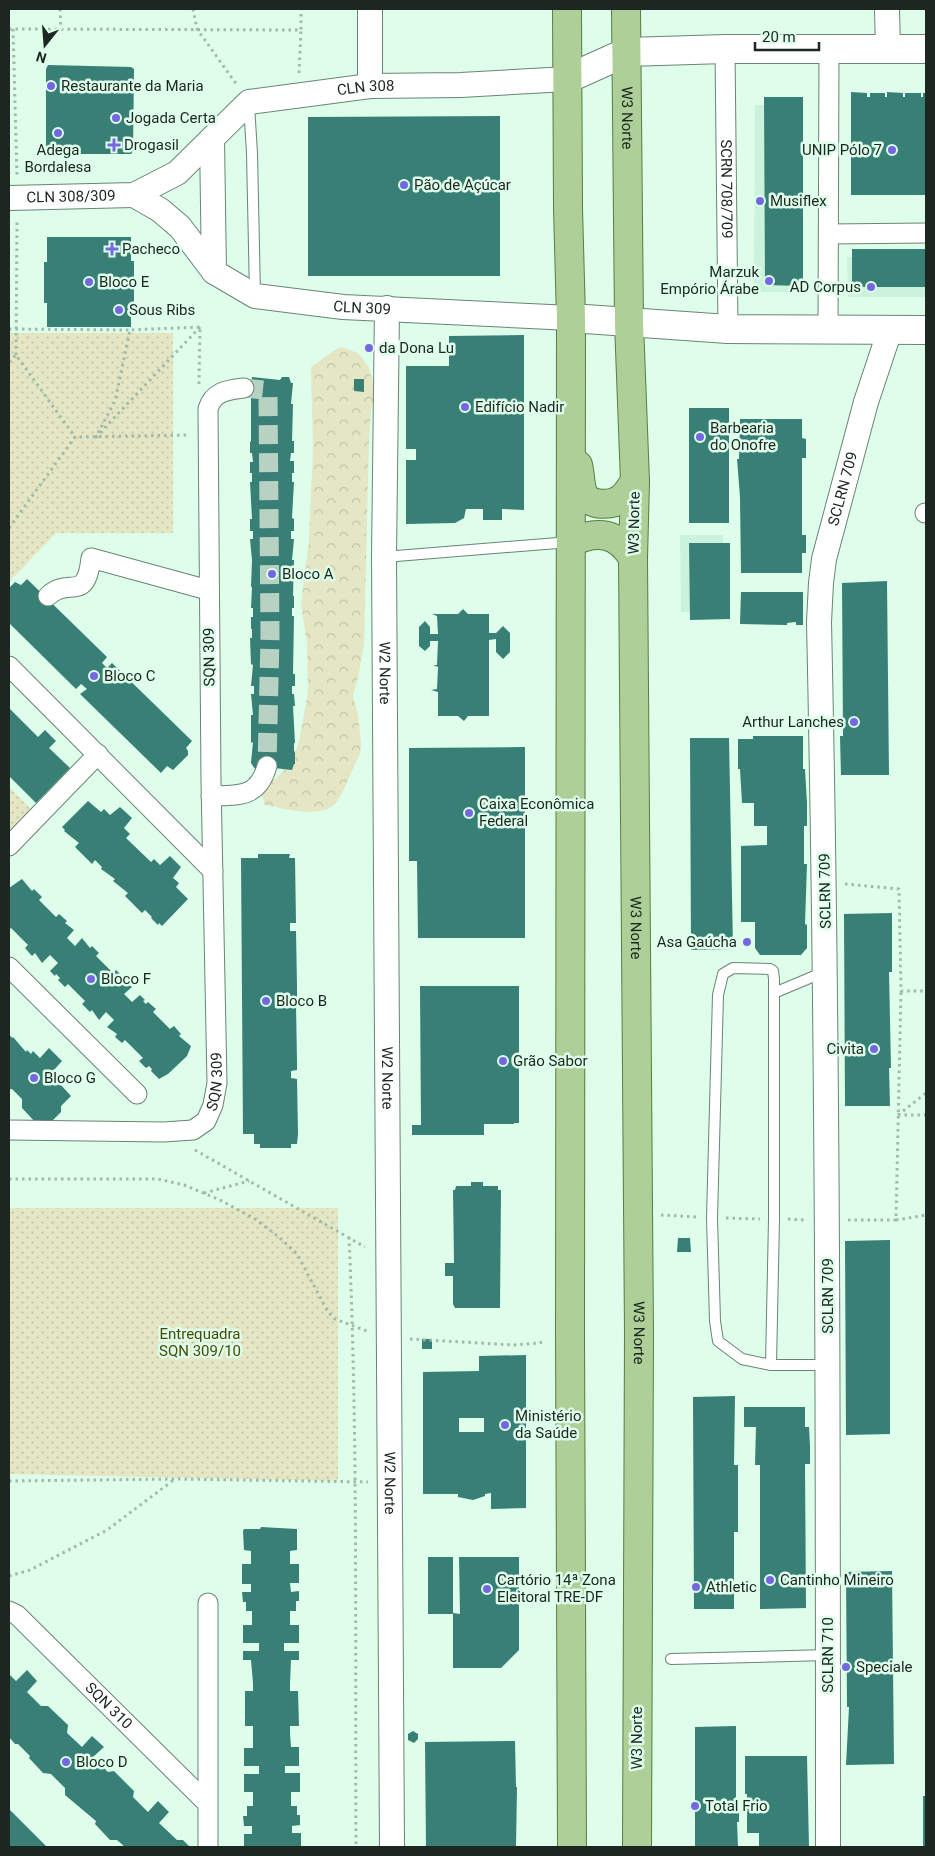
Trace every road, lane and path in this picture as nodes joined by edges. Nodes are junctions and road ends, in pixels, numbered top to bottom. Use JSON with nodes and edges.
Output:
{"nodes":[{"id":1,"x":60,"y":9,"type":"edge"},
{"id":2,"x":193,"y":9,"type":"edge"},
{"id":3,"x":301,"y":9,"type":"edge"},
{"id":4,"x":370,"y":9,"type":"edge"},
{"id":5,"x":567,"y":9,"type":"edge"},
{"id":6,"x":626,"y":9,"type":"edge"},
{"id":7,"x":887,"y":9,"type":"edge"},
{"id":8,"x":197,"y":29,"type":"junction"},
{"id":9,"x":11,"y":30,"type":"edge"},
{"id":10,"x":61,"y":30,"type":"junction"},
{"id":11,"x":301,"y":30,"type":"junction"},
{"id":12,"x":888,"y":48,"type":"junction"},
{"id":13,"x":725,"y":49,"type":"junction"},
{"id":14,"x":829,"y":49,"type":"junction"},
{"id":15,"x":926,"y":49,"type":"edge"},
{"id":16,"x":627,"y":52,"type":"junction"},
{"id":17,"x":567,"y":79,"type":"junction"},
{"id":18,"x":370,"y":86,"type":"junction"},
{"id":19,"x":298,"y":96,"type":"junction"},
{"id":20,"x":249,"y":102,"type":"junction"},
{"id":21,"x":212,"y":139,"type":"junction"},
{"id":22,"x":134,"y":196,"type":"junction"},
{"id":23,"x":13,"y":198,"type":"edge"},
{"id":24,"x":926,"y":233,"type":"edge"},
{"id":25,"x":829,"y":234,"type":"junction"},
{"id":26,"x":214,"y":272,"type":"junction"},
{"id":27,"x":256,"y":296,"type":"junction"},
{"id":28,"x":387,"y":308,"type":"junction"},
{"id":29,"x":571,"y":318,"type":"junction"},
{"id":30,"x":629,"y":323,"type":"junction"},
{"id":31,"x":200,"y":327,"type":"junction"},
{"id":32,"x":9,"y":329,"type":"edge"},
{"id":33,"x":17,"y":329,"type":"junction"},
{"id":34,"x":728,"y":329,"type":"junction"},
{"id":35,"x":130,"y":330,"type":"junction"},
{"id":36,"x":828,"y":330,"type":"junction"},
{"id":37,"x":890,"y":330,"type":"junction"},
{"id":38,"x":926,"y":330,"type":"edge"},
{"id":39,"x":16,"y":355,"type":"junction"},
{"id":40,"x":9,"y":362,"type":"edge"},
{"id":41,"x":199,"y":386,"type":"dead end"},
{"id":42,"x":244,"y":388,"type":"tunnel mouth"},
{"id":43,"x":570,"y":417,"type":"junction"},
{"id":44,"x":75,"y":437,"type":"junction"},
{"id":45,"x":96,"y":437,"type":"junction"},
{"id":46,"x":207,"y":439,"type":"junction"},
{"id":47,"x":635,"y":482,"type":"junction"},
{"id":48,"x":9,"y":528,"type":"edge"},
{"id":49,"x":571,"y":542,"type":"junction"},
{"id":50,"x":384,"y":557,"type":"junction"},
{"id":51,"x":633,"y":558,"type":"junction"},
{"id":52,"x":208,"y":590,"type":"junction"},
{"id":53,"x":48,"y":596,"type":"dead end"},
{"id":54,"x":9,"y":666,"type":"edge"},
{"id":55,"x":98,"y":754,"type":"junction"},
{"id":56,"x":267,"y":766,"type":"tunnel mouth"},
{"id":57,"x":211,"y":796,"type":"junction"},
{"id":58,"x":9,"y":846,"type":"edge"},
{"id":59,"x":212,"y":871,"type":"junction"},
{"id":60,"x":825,"y":882,"type":"junction"},
{"id":61,"x":9,"y":967,"type":"edge"},
{"id":62,"x":826,"y":971,"type":"junction"},
{"id":63,"x":901,"y":991,"type":"junction"},
{"id":64,"x":926,"y":991,"type":"edge"},
{"id":65,"x":774,"y":993,"type":"junction"},
{"id":66,"x":926,"y":1093,"type":"edge"},
{"id":67,"x":137,"y":1094,"type":"dead end"},
{"id":68,"x":898,"y":1115,"type":"junction"},
{"id":69,"x":926,"y":1115,"type":"edge"},
{"id":70,"x":9,"y":1130,"type":"edge"},
{"id":71,"x":164,"y":1132,"type":"junction"},
{"id":72,"x":9,"y":1179,"type":"edge"},
{"id":73,"x":250,"y":1181,"type":"junction"},
{"id":74,"x":204,"y":1193,"type":"junction"},
{"id":75,"x":638,"y":1213,"type":"junction"},
{"id":76,"x":926,"y":1214,"type":"edge"},
{"id":77,"x":712,"y":1218,"type":"junction"},
{"id":78,"x":774,"y":1219,"type":"junction"},
{"id":79,"x":827,"y":1220,"type":"junction"},
{"id":80,"x":896,"y":1220,"type":"junction"},
{"id":81,"x":349,"y":1237,"type":"junction"},
{"id":82,"x":388,"y":1259,"type":"junction"},
{"id":83,"x":353,"y":1327,"type":"junction"},
{"id":84,"x":570,"y":1333,"type":"junction"},
{"id":85,"x":388,"y":1338,"type":"junction"},
{"id":86,"x":771,"y":1365,"type":"junction"},
{"id":87,"x":828,"y":1365,"type":"junction"},
{"id":88,"x":828,"y":1463,"type":"joint"},
{"id":89,"x":176,"y":1479,"type":"junction"},
{"id":90,"x":9,"y":1481,"type":"edge"},
{"id":91,"x":355,"y":1482,"type":"junction"},
{"id":92,"x":390,"y":1482,"type":"junction"},
{"id":93,"x":9,"y":1576,"type":"edge"},
{"id":94,"x":208,"y":1603,"type":"dead end"},
{"id":95,"x":9,"y":1611,"type":"edge"},
{"id":96,"x":828,"y":1655,"type":"junction"},
{"id":97,"x":671,"y":1659,"type":"dead end"},
{"id":98,"x":207,"y":1803,"type":"junction"},
{"id":99,"x":208,"y":1847,"type":"edge"},
{"id":100,"x":356,"y":1847,"type":"edge"},
{"id":101,"x":392,"y":1847,"type":"edge"},
{"id":102,"x":572,"y":1847,"type":"edge"},
{"id":103,"x":637,"y":1847,"type":"edge"},
{"id":104,"x":828,"y":1847,"type":"edge"}],
"edges":[{"from":1,"to":10,"type":"path"},
{"from":2,"to":8,"type":"path"},
{"from":3,"to":11,"type":"path"},
{"from":4,"to":18,"type":"street"},
{"from":5,"to":17,"type":"main road"},
{"from":6,"to":16,"type":"main road","name":"W3 Norte"},
{"from":7,"to":12,"type":"street"},
{"from":8,"to":10,"type":"path"},
{"from":8,"to":11,"type":"path"},
{"from":8,"to":20,"type":"path"},
{"from":9,"to":10,"type":"path"},
{"from":9,"to":23,"type":"path"},
{"from":11,"to":19,"type":"path"},
{"from":12,"to":14,"type":"main road"},
{"from":12,"to":15,"type":"main road"},
{"from":13,"to":14,"type":"main road"},
{"from":13,"to":16,"type":"main road"},
{"from":13,"to":34,"type":"street","name":"SCRN 708/709"},
{"from":14,"to":25,"type":"street"},
{"from":16,"to":17,"type":"main road","name":"CLN 308"},
{"from":16,"to":30,"type":"main road","name":"W3 Norte"},
{"from":17,"to":18,"type":"street","name":"CLN 308"},
{"from":17,"to":29,"type":"main road"},
{"from":18,"to":19,"type":"street","name":"CLN 308"},
{"from":19,"to":20,"type":"street","name":"CLN 308"},
{"from":20,"to":21,"type":"street"},
{"from":20,"to":27,"type":"lane"},
{"from":21,"to":22,"type":"street"},
{"from":21,"to":26,"type":"street"},
{"from":22,"to":23,"type":"street","name":"CLN 308/309"},
{"from":22,"to":26,"type":"street","name":"CLN 309"},
{"from":23,"to":33,"type":"path"},
{"from":24,"to":25,"type":"street"},
{"from":25,"to":36,"type":"street"},
{"from":26,"to":27,"type":"street","name":"CLN 309"},
{"from":27,"to":28,"type":"street","name":"CLN 309"},
{"from":28,"to":29,"type":"street","name":"CLN 309"},
{"from":28,"to":50,"type":"street","name":"W2 Norte"},
{"from":29,"to":30,"type":"main road","name":"CLN 309"},
{"from":29,"to":43,"type":"main road"},
{"from":30,"to":34,"type":"main road"},
{"from":30,"to":47,"type":"main road","name":"W3 Norte"},
{"from":31,"to":35,"type":"path"},
{"from":31,"to":41,"type":"path"},
{"from":31,"to":45,"type":"path"},
{"from":32,"to":33,"type":"path"},
{"from":33,"to":35,"type":"path"},
{"from":33,"to":39,"type":"path"},
{"from":34,"to":36,"type":"main road"},
{"from":35,"to":45,"type":"path"},
{"from":36,"to":37,"type":"main road"},
{"from":37,"to":38,"type":"main road"},
{"from":37,"to":60,"type":"street","name":"SCLRN 709"},
{"from":39,"to":40,"type":"path"},
{"from":39,"to":44,"type":"path"},
{"from":42,"to":46,"type":"street","name":"SQN 309"},
{"from":43,"to":47,"type":"main road"},
{"from":43,"to":49,"type":"main road"},
{"from":44,"to":45,"type":"path"},
{"from":44,"to":48,"type":"path"},
{"from":45,"to":46,"type":"path"},
{"from":46,"to":52,"type":"street","name":"SQN 309"},
{"from":47,"to":51,"type":"main road","name":"W3 Norte"},
{"from":49,"to":50,"type":"lane"},
{"from":49,"to":51,"type":"main road"},
{"from":49,"to":84,"type":"main road"},
{"from":50,"to":82,"type":"street","name":"W2 Norte"},
{"from":51,"to":75,"type":"main road","name":"W3 Norte"},
{"from":52,"to":53,"type":"street"},
{"from":52,"to":57,"type":"street","name":"SQN 309"},
{"from":54,"to":55,"type":"street"},
{"from":55,"to":58,"type":"street"},
{"from":55,"to":59,"type":"street"},
{"from":56,"to":57,"type":"street"},
{"from":57,"to":59,"type":"street","name":"SQN 309"},
{"from":59,"to":71,"type":"street","name":"SQN 309"},
{"from":60,"to":62,"type":"street","name":"SCLRN 709"},
{"from":60,"to":63,"type":"path"},
{"from":61,"to":67,"type":"street"},
{"from":62,"to":65,"type":"lane"},
{"from":62,"to":79,"type":"street","name":"SCLRN 709"},
{"from":63,"to":64,"type":"path"},
{"from":63,"to":68,"type":"path"},
{"from":65,"to":77,"type":"lane"},
{"from":65,"to":78,"type":"lane"},
{"from":66,"to":68,"type":"path"},
{"from":68,"to":69,"type":"path"},
{"from":68,"to":80,"type":"path"},
{"from":70,"to":71,"type":"street","name":"SQN 309"},
{"from":71,"to":73,"type":"path"},
{"from":72,"to":74,"type":"path"},
{"from":73,"to":74,"type":"path"},
{"from":73,"to":81,"type":"path"},
{"from":74,"to":83,"type":"path"},
{"from":75,"to":77,"type":"path"},
{"from":75,"to":103,"type":"main road","name":"W3 Norte"},
{"from":76,"to":80,"type":"path"},
{"from":77,"to":78,"type":"path"},
{"from":77,"to":86,"type":"lane"},
{"from":78,"to":79,"type":"path"},
{"from":78,"to":86,"type":"lane"},
{"from":79,"to":80,"type":"path"},
{"from":79,"to":87,"type":"street","name":"SCLRN 709"},
{"from":81,"to":82,"type":"path"},
{"from":81,"to":83,"type":"path"},
{"from":82,"to":85,"type":"street","name":"W2 Norte"},
{"from":83,"to":85,"type":"path"},
{"from":83,"to":91,"type":"path"},
{"from":84,"to":85,"type":"path"},
{"from":84,"to":102,"type":"main road"},
{"from":85,"to":92,"type":"street","name":"W2 Norte"},
{"from":86,"to":87,"type":"lane"},
{"from":87,"to":88,"type":"street","name":"SCLRN 709"},
{"from":88,"to":96,"type":"street","name":"SCLRN 710"},
{"from":89,"to":90,"type":"path"},
{"from":89,"to":91,"type":"path"},
{"from":89,"to":93,"type":"path"},
{"from":91,"to":92,"type":"path"},
{"from":91,"to":100,"type":"path"},
{"from":92,"to":101,"type":"street","name":"W2 Norte"},
{"from":94,"to":98,"type":"street"},
{"from":95,"to":98,"type":"street","name":"SQN 310"},
{"from":96,"to":97,"type":"lane"},
{"from":96,"to":104,"type":"street","name":"SCLRN 710"},
{"from":98,"to":99,"type":"street"}]}
